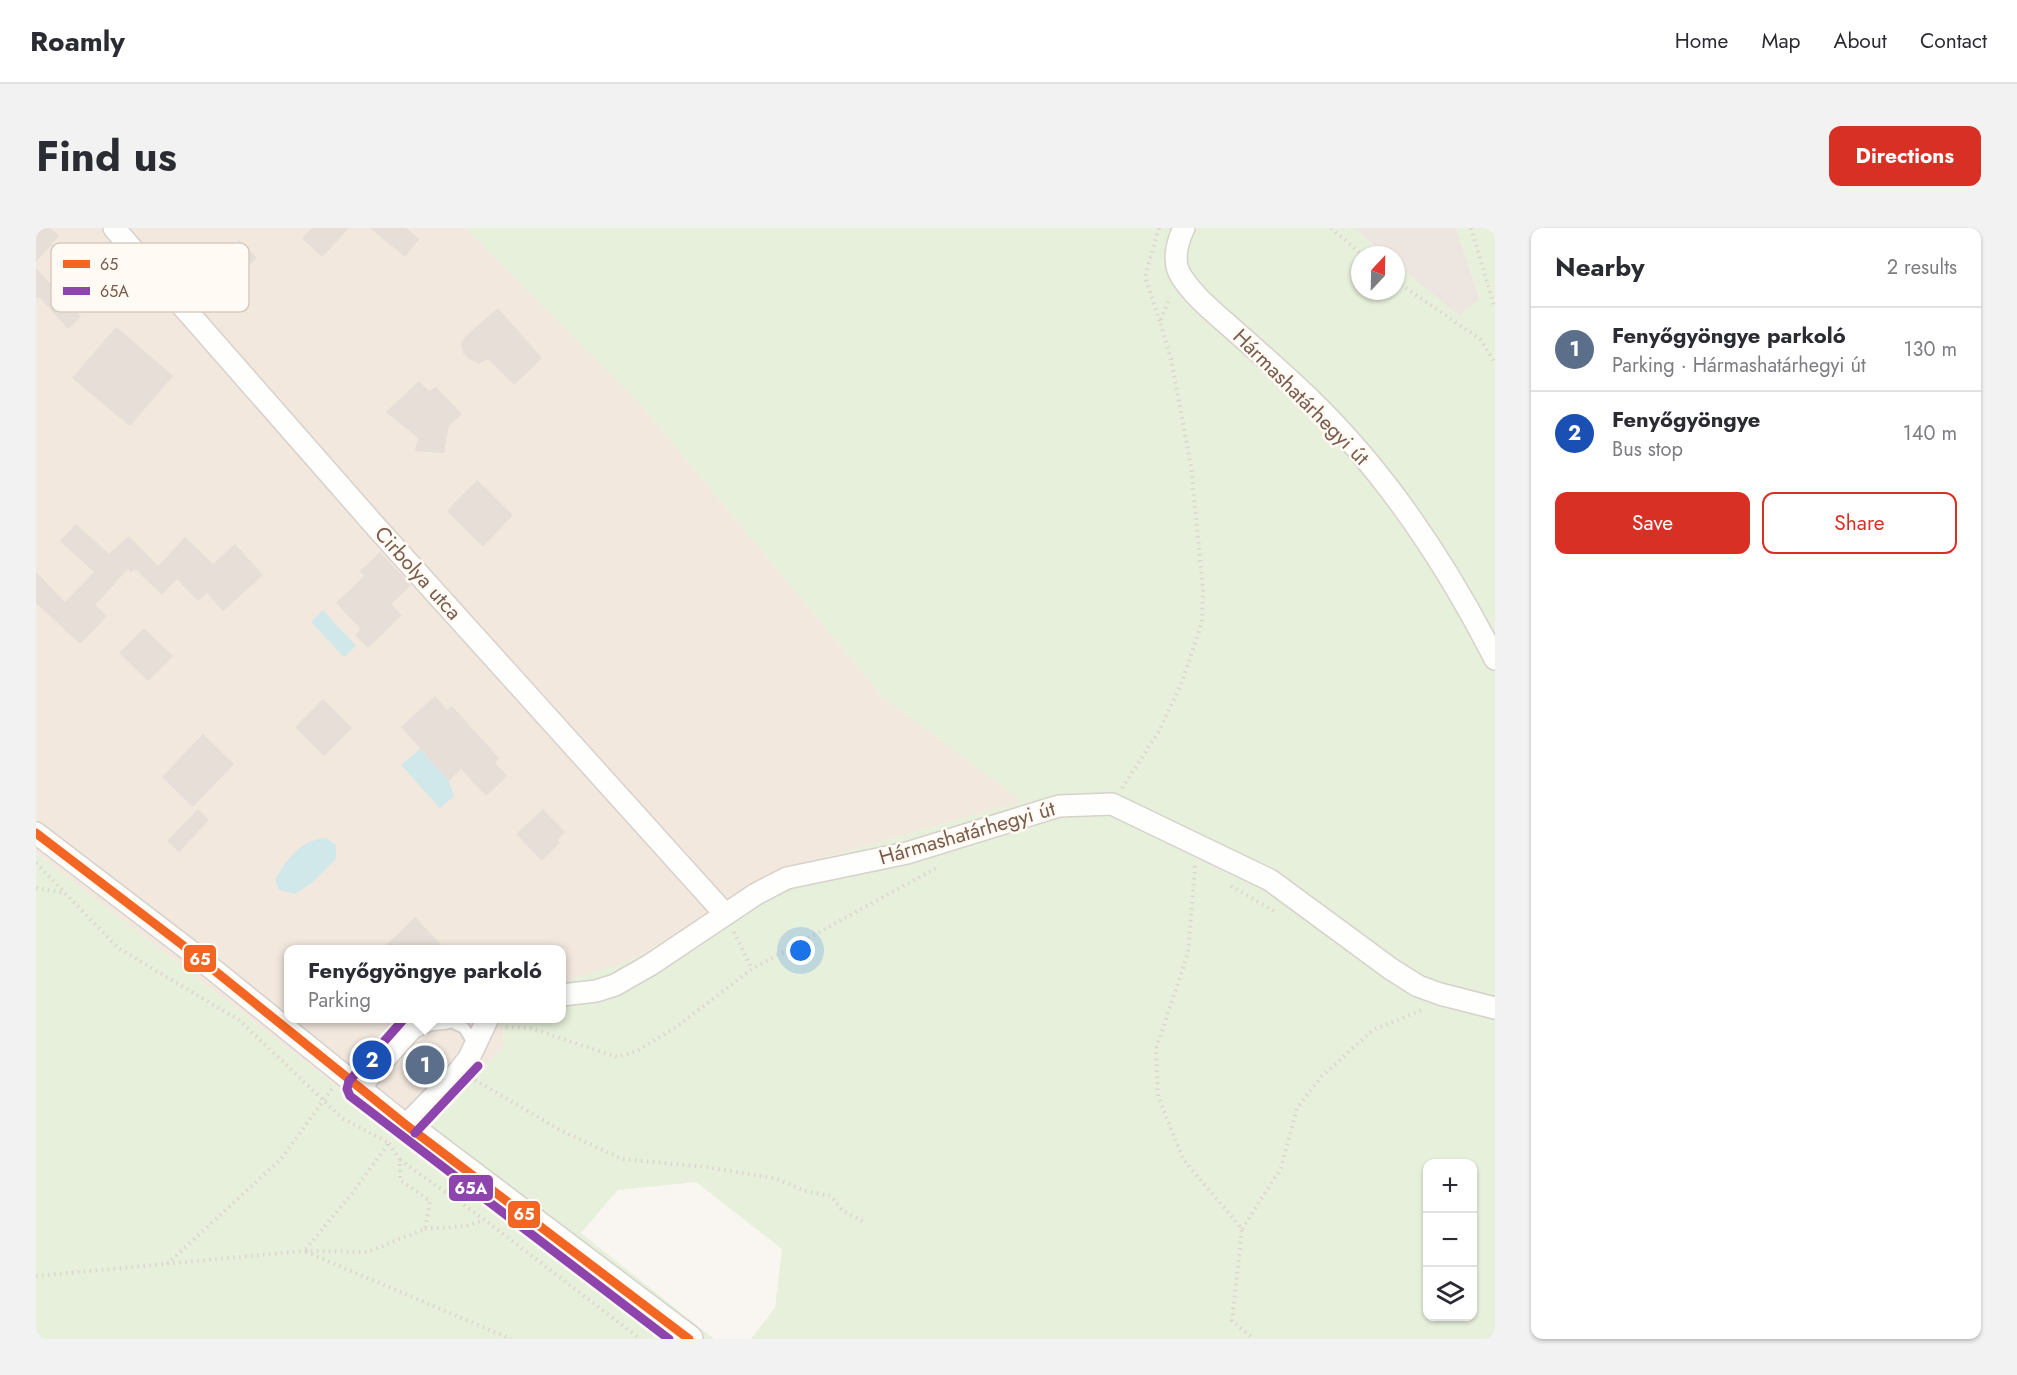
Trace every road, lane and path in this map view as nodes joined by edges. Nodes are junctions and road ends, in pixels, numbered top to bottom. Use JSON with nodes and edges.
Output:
{"nodes":[{"id":1,"x":114,"y":228,"type":"edge"},
{"id":2,"x":1159,"y":228,"type":"edge"},
{"id":3,"x":1184,"y":228,"type":"edge"},
{"id":4,"x":1331,"y":228,"type":"edge"},
{"id":5,"x":1471,"y":228,"type":"edge"},
{"id":6,"x":127,"y":243,"type":"edge"},
{"id":7,"x":1352,"y":246,"type":"edge"},
{"id":8,"x":1180,"y":274,"type":"junction"},
{"id":9,"x":1405,"y":287,"type":"edge"},
{"id":10,"x":1495,"y":308,"type":"edge"},
{"id":11,"x":188,"y":312,"type":"edge"},
{"id":12,"x":1160,"y":322,"type":"junction"},
{"id":13,"x":1495,"y":363,"type":"edge"},
{"id":14,"x":1495,"y":659,"type":"edge"},
{"id":15,"x":1112,"y":804,"type":"junction"},
{"id":16,"x":36,"y":833,"type":"edge"},
{"id":17,"x":965,"y":836,"type":"junction"},
{"id":18,"x":36,"y":863,"type":"edge"},
{"id":19,"x":1195,"y":866,"type":"dead end"},
{"id":20,"x":36,"y":888,"type":"edge"},
{"id":21,"x":66,"y":893,"type":"junction"},
{"id":22,"x":724,"y":914,"type":"junction"},
{"id":23,"x":752,"y":969,"type":"junction"},
{"id":24,"x":566,"y":995,"type":"edge"},
{"id":25,"x":1495,"y":1008,"type":"edge"},
{"id":26,"x":1423,"y":1009,"type":"dead end"},
{"id":27,"x":423,"y":1023,"type":"edge"},
{"id":28,"x":454,"y":1023,"type":"edge"},
{"id":29,"x":485,"y":1023,"type":"edge"},
{"id":30,"x":493,"y":1023,"type":"edge"},
{"id":31,"x":474,"y":1044,"type":"junction"},
{"id":32,"x":459,"y":1071,"type":"junction"},
{"id":33,"x":350,"y":1082,"type":"junction"},
{"id":34,"x":322,"y":1102,"type":"junction"},
{"id":35,"x":397,"y":1134,"type":"junction"},
{"id":36,"x":400,"y":1160,"type":"junction"},
{"id":37,"x":485,"y":1220,"type":"junction"},
{"id":38,"x":864,"y":1222,"type":"dead end"},
{"id":39,"x":1242,"y":1228,"type":"junction"},
{"id":40,"x":426,"y":1229,"type":"junction"},
{"id":41,"x":304,"y":1251,"type":"junction"},
{"id":42,"x":167,"y":1265,"type":"junction"},
{"id":43,"x":36,"y":1276,"type":"edge"},
{"id":44,"x":511,"y":1339,"type":"edge"},
{"id":45,"x":640,"y":1339,"type":"edge"},
{"id":46,"x":689,"y":1339,"type":"edge"},
{"id":47,"x":1254,"y":1339,"type":"edge"}],
"edges":[{"from":1,"to":6,"type":"street","name":"Cirbolya utca"},
{"from":2,"to":12,"type":"path"},
{"from":3,"to":8,"type":"street"},
{"from":4,"to":7,"type":"path"},
{"from":5,"to":10,"type":"path"},
{"from":8,"to":12,"type":"path"},
{"from":8,"to":14,"type":"street","name":"Hármashatárhegyi út"},
{"from":9,"to":13,"type":"path"},
{"from":11,"to":22,"type":"street","name":"Cirbolya utca"},
{"from":12,"to":15,"type":"path"},
{"from":15,"to":17,"type":"street","name":"Hármashatárhegyi út"},
{"from":15,"to":25,"type":"street","name":"Hármashatárhegyi út"},
{"from":16,"to":33,"type":"street"},
{"from":17,"to":22,"type":"street","name":"Hármashatárhegyi út"},
{"from":17,"to":23,"type":"path"},
{"from":18,"to":21,"type":"path"},
{"from":19,"to":39,"type":"path"},
{"from":20,"to":21,"type":"path"},
{"from":21,"to":34,"type":"path"},
{"from":22,"to":23,"type":"path"},
{"from":22,"to":24,"type":"street","name":"Hármashatárhegyi út"},
{"from":23,"to":30,"type":"path"},
{"from":26,"to":39,"type":"path"},
{"from":27,"to":33,"type":"street"},
{"from":28,"to":31,"type":"lane"},
{"from":29,"to":31,"type":"street"},
{"from":31,"to":32,"type":"street"},
{"from":32,"to":35,"type":"street"},
{"from":32,"to":38,"type":"path"},
{"from":33,"to":34,"type":"path"},
{"from":33,"to":35,"type":"street"},
{"from":34,"to":35,"type":"path"},
{"from":34,"to":42,"type":"path"},
{"from":35,"to":36,"type":"path"},
{"from":35,"to":41,"type":"path"},
{"from":35,"to":46,"type":"street"},
{"from":36,"to":37,"type":"path"},
{"from":36,"to":40,"type":"path"},
{"from":37,"to":40,"type":"path"},
{"from":37,"to":45,"type":"path"},
{"from":39,"to":47,"type":"path"},
{"from":40,"to":41,"type":"path"},
{"from":41,"to":42,"type":"path"},
{"from":41,"to":44,"type":"path"},
{"from":42,"to":43,"type":"path"}]}
